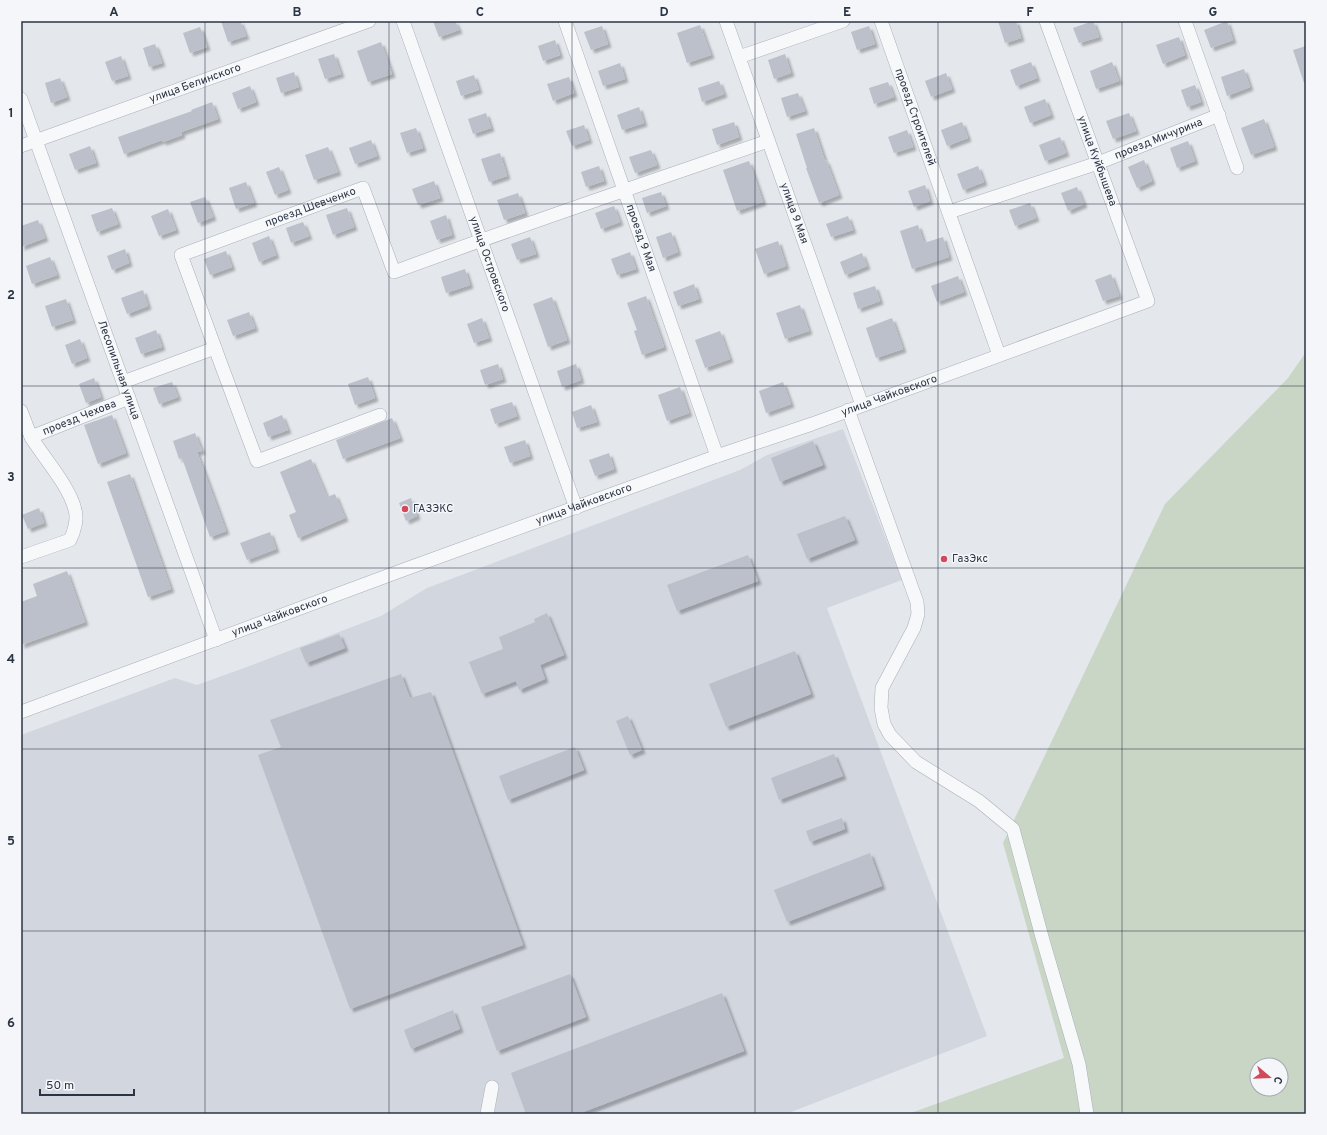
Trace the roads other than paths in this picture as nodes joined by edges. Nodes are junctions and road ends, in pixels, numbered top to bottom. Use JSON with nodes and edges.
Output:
{"nodes":[{"id":1,"x":369,"y":21,"type":"edge"},
{"id":2,"x":403,"y":21,"type":"edge"},
{"id":3,"x":565,"y":21,"type":"edge"},
{"id":4,"x":726,"y":21,"type":"edge"},
{"id":5,"x":843,"y":21,"type":"edge"},
{"id":6,"x":881,"y":21,"type":"edge"},
{"id":7,"x":1046,"y":21,"type":"edge"},
{"id":8,"x":1185,"y":21,"type":"edge"},
{"id":9,"x":739,"y":57,"type":"junction"},
{"id":10,"x":21,"y":99,"type":"edge"},
{"id":11,"x":1219,"y":115,"type":"junction"},
{"id":12,"x":36,"y":140,"type":"junction"},
{"id":13,"x":768,"y":140,"type":"junction"},
{"id":14,"x":21,"y":146,"type":"edge"},
{"id":15,"x":1098,"y":163,"type":"junction"},
{"id":16,"x":1237,"y":168,"type":"dead end"},
{"id":17,"x":624,"y":191,"type":"junction"},
{"id":18,"x":950,"y":212,"type":"junction"},
{"id":19,"x":480,"y":240,"type":"junction"},
{"id":20,"x":1148,"y":301,"type":"joint"},
{"id":21,"x":215,"y":348,"type":"junction"},
{"id":22,"x":999,"y":355,"type":"junction"},
{"id":23,"x":123,"y":382,"type":"junction"},
{"id":24,"x":128,"y":398,"type":"junction"},
{"id":25,"x":862,"y":405,"type":"junction"},
{"id":26,"x":848,"y":410,"type":"junction"},
{"id":27,"x":21,"y":411,"type":"edge"},
{"id":28,"x":380,"y":415,"type":"dead end"},
{"id":29,"x":31,"y":437,"type":"junction"},
{"id":30,"x":717,"y":456,"type":"junction"},
{"id":31,"x":576,"y":508,"type":"junction"},
{"id":32,"x":21,"y":557,"type":"edge"},
{"id":33,"x":216,"y":640,"type":"junction"},
{"id":34,"x":21,"y":712,"type":"edge"},
{"id":35,"x":492,"y":1087,"type":"dead end"},
{"id":36,"x":487,"y":1114,"type":"edge"},
{"id":37,"x":1087,"y":1114,"type":"edge"}],
"edges":[{"from":1,"to":12,"type":"street","name":"улица Белинского"},
{"from":2,"to":19,"type":"street","name":"улица Островского"},
{"from":3,"to":17,"type":"street","name":"проезд 9 Мая"},
{"from":4,"to":9,"type":"street","name":"улица 9 Мая"},
{"from":5,"to":9,"type":"street"},
{"from":6,"to":18,"type":"street","name":"проезд Строителей"},
{"from":7,"to":15,"type":"street","name":"улица Куйбышева"},
{"from":8,"to":11,"type":"street"},
{"from":9,"to":13,"type":"street","name":"улица 9 Мая"},
{"from":10,"to":12,"type":"street","name":"Лесопильная улица"},
{"from":11,"to":15,"type":"street","name":"проезд Мичурина"},
{"from":11,"to":16,"type":"street"},
{"from":12,"to":14,"type":"street","name":"улица Белинского"},
{"from":12,"to":23,"type":"street","name":"Лесопильная улица"},
{"from":13,"to":17,"type":"street"},
{"from":13,"to":25,"type":"street","name":"улица 9 Мая"},
{"from":15,"to":18,"type":"street"},
{"from":15,"to":20,"type":"street","name":"улица Куйбышева"},
{"from":17,"to":19,"type":"street"},
{"from":17,"to":30,"type":"street","name":"проезд 9 Мая"},
{"from":18,"to":22,"type":"street","name":"проезд Строителей"},
{"from":19,"to":21,"type":"street","name":"проезд Шевченко"},
{"from":19,"to":31,"type":"street","name":"улица Островского"},
{"from":20,"to":22,"type":"street","name":"улица Чайковского"},
{"from":21,"to":23,"type":"street"},
{"from":21,"to":28,"type":"street","name":"проезд Шевченко"},
{"from":22,"to":25,"type":"street","name":"улица Чайковского"},
{"from":23,"to":24,"type":"street","name":"Лесопильная улица"},
{"from":24,"to":29,"type":"street","name":"проезд Чехова"},
{"from":24,"to":33,"type":"street","name":"Лесопильная улица"},
{"from":25,"to":26,"type":"street","name":"улица Чайковского"},
{"from":26,"to":30,"type":"street","name":"улица Чайковского"},
{"from":26,"to":37,"type":"street"},
{"from":27,"to":29,"type":"street","name":"проезд Чехова"},
{"from":29,"to":32,"type":"street","name":"проезд Чехова"},
{"from":30,"to":31,"type":"street","name":"улица Чайковского"},
{"from":31,"to":33,"type":"street","name":"улица Чайковского"},
{"from":33,"to":34,"type":"street","name":"улица Чайковского"},
{"from":35,"to":36,"type":"street"}]}
